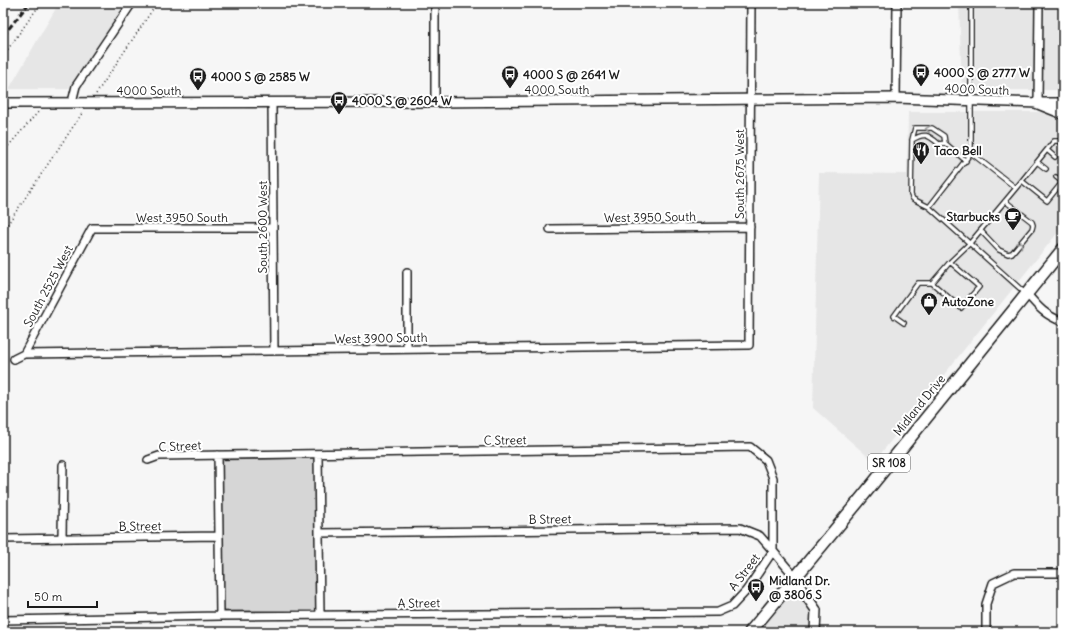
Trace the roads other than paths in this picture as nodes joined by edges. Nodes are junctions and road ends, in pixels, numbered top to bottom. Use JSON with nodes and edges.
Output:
{"nodes":[{"id":1,"x":132,"y":3,"type":"edge"},
{"id":2,"x":435,"y":3,"type":"edge"},
{"id":3,"x":751,"y":3,"type":"edge"},
{"id":4,"x":897,"y":3,"type":"edge"},
{"id":5,"x":971,"y":3,"type":"edge"},
{"id":6,"x":1040,"y":3,"type":"edge"},
{"id":7,"x":896,"y":98,"type":"junction"},
{"id":8,"x":751,"y":100,"type":"junction"},
{"id":9,"x":971,"y":100,"type":"junction"},
{"id":10,"x":72,"y":102,"type":"junction"},
{"id":11,"x":272,"y":102,"type":"junction"},
{"id":12,"x":435,"y":102,"type":"junction"},
{"id":13,"x":3,"y":103,"type":"edge"},
{"id":14,"x":1038,"y":103,"type":"junction"},
{"id":15,"x":1063,"y":103,"type":"edge"},
{"id":16,"x":1063,"y":113,"type":"edge"},
{"id":17,"x":912,"y":140,"type":"junction"},
{"id":18,"x":945,"y":143,"type":"junction"},
{"id":19,"x":1063,"y":144,"type":"edge"},
{"id":20,"x":1047,"y":150,"type":"junction"},
{"id":21,"x":971,"y":153,"type":"junction"},
{"id":22,"x":1055,"y":157,"type":"dead end"},
{"id":23,"x":966,"y":161,"type":"junction"},
{"id":24,"x":1037,"y":162,"type":"junction"},
{"id":25,"x":1046,"y":169,"type":"dead end"},
{"id":26,"x":1056,"y":177,"type":"dead end"},
{"id":27,"x":1022,"y":181,"type":"junction"},
{"id":28,"x":1063,"y":182,"type":"edge"},
{"id":29,"x":1016,"y":188,"type":"junction"},
{"id":30,"x":1006,"y":201,"type":"junction"},
{"id":31,"x":929,"y":207,"type":"junction"},
{"id":32,"x":750,"y":227,"type":"junction"},
{"id":33,"x":92,"y":228,"type":"joint"},
{"id":34,"x":273,"y":228,"type":"junction"},
{"id":35,"x":550,"y":229,"type":"dead end"},
{"id":36,"x":981,"y":231,"type":"junction"},
{"id":37,"x":970,"y":244,"type":"junction"},
{"id":38,"x":1063,"y":249,"type":"edge"},
{"id":39,"x":950,"y":262,"type":"junction"},
{"id":40,"x":408,"y":272,"type":"dead end"},
{"id":41,"x":932,"y":283,"type":"junction"},
{"id":42,"x":1027,"y":294,"type":"junction"},
{"id":43,"x":904,"y":322,"type":"dead end"},
{"id":44,"x":1063,"y":322,"type":"edge"},
{"id":45,"x":749,"y":345,"type":"joint"},
{"id":46,"x":407,"y":349,"type":"junction"},
{"id":47,"x":274,"y":351,"type":"junction"},
{"id":48,"x":24,"y":354,"type":"junction"},
{"id":49,"x":14,"y":359,"type":"dead end"},
{"id":50,"x":318,"y":454,"type":"junction"},
{"id":51,"x":218,"y":455,"type":"junction"},
{"id":52,"x":148,"y":460,"type":"dead end"},
{"id":53,"x":63,"y":465,"type":"dead end"},
{"id":54,"x":319,"y":533,"type":"junction"},
{"id":55,"x":219,"y":536,"type":"junction"},
{"id":56,"x":62,"y":538,"type":"junction"},
{"id":57,"x":3,"y":539,"type":"edge"},
{"id":58,"x":773,"y":551,"type":"junction"},
{"id":59,"x":1063,"y":573,"type":"edge"},
{"id":60,"x":795,"y":577,"type":"junction"},
{"id":61,"x":320,"y":615,"type":"junction"},
{"id":62,"x":220,"y":616,"type":"junction"},
{"id":63,"x":3,"y":620,"type":"edge"},
{"id":64,"x":750,"y":632,"type":"edge"},
{"id":65,"x":815,"y":632,"type":"edge"},
{"id":66,"x":986,"y":632,"type":"edge"}],
"edges":[{"from":1,"to":10,"type":"street"},
{"from":2,"to":12,"type":"street"},
{"from":3,"to":8,"type":"street","name":"South 2675 West"},
{"from":4,"to":7,"type":"street"},
{"from":5,"to":9,"type":"lane"},
{"from":6,"to":14,"type":"street"},
{"from":7,"to":8,"type":"street","name":"4000 South"},
{"from":7,"to":9,"type":"street","name":"4000 South"},
{"from":8,"to":12,"type":"street","name":"4000 South"},
{"from":8,"to":32,"type":"street","name":"South 2675 West"},
{"from":9,"to":14,"type":"street","name":"4000 South"},
{"from":9,"to":21,"type":"lane"},
{"from":10,"to":11,"type":"street","name":"4000 South"},
{"from":10,"to":13,"type":"street","name":"4000 South"},
{"from":11,"to":12,"type":"street","name":"4000 South"},
{"from":11,"to":34,"type":"street","name":"South 2600 West"},
{"from":14,"to":15,"type":"street","name":"4000 South"},
{"from":14,"to":16,"type":"main road"},
{"from":17,"to":18,"type":"lane"},
{"from":18,"to":17,"type":"lane","one_way":true},
{"from":17,"to":31,"type":"lane"},
{"from":18,"to":23,"type":"lane"},
{"from":19,"to":20,"type":"lane"},
{"from":20,"to":22,"type":"lane"},
{"from":20,"to":24,"type":"lane"},
{"from":21,"to":23,"type":"lane"},
{"from":21,"to":29,"type":"lane"},
{"from":23,"to":31,"type":"lane"},
{"from":24,"to":25,"type":"lane"},
{"from":24,"to":27,"type":"lane"},
{"from":26,"to":28,"type":"lane"},
{"from":27,"to":28,"type":"lane"},
{"from":27,"to":29,"type":"lane"},
{"from":29,"to":30,"type":"lane"},
{"from":30,"to":36,"type":"lane"},
{"from":36,"to":30,"type":"lane","one_way":true},
{"from":31,"to":37,"type":"lane"},
{"from":32,"to":35,"type":"street","name":"West 3950 South"},
{"from":32,"to":45,"type":"street","name":"South 2675 West"},
{"from":33,"to":34,"type":"street","name":"West 3950 South"},
{"from":33,"to":48,"type":"street","name":"South 2525 West"},
{"from":34,"to":47,"type":"street","name":"South 2600 West"},
{"from":36,"to":37,"type":"lane"},
{"from":37,"to":39,"type":"lane"},
{"from":37,"to":42,"type":"lane"},
{"from":38,"to":42,"type":"main road","name":"Midland Drive","number":"SR 108"},
{"from":39,"to":41,"type":"lane"},
{"from":39,"to":41,"type":"lane"},
{"from":40,"to":46,"type":"street"},
{"from":41,"to":43,"type":"lane"},
{"from":42,"to":44,"type":"street"},
{"from":42,"to":60,"type":"main road","name":"Midland Drive","number":"SR 108"},
{"from":45,"to":46,"type":"street","name":"West 3900 South"},
{"from":46,"to":47,"type":"street","name":"West 3900 South"},
{"from":47,"to":48,"type":"street","name":"West 3900 South"},
{"from":48,"to":49,"type":"street","name":"West 3900 South"},
{"from":50,"to":51,"type":"street","name":"C Street"},
{"from":50,"to":54,"type":"street"},
{"from":50,"to":58,"type":"street","name":"C Street"},
{"from":51,"to":52,"type":"street","name":"C Street"},
{"from":51,"to":55,"type":"street"},
{"from":53,"to":56,"type":"street"},
{"from":54,"to":58,"type":"street","name":"B Street"},
{"from":54,"to":61,"type":"street"},
{"from":55,"to":56,"type":"street","name":"B Street"},
{"from":55,"to":62,"type":"street"},
{"from":56,"to":57,"type":"street","name":"B Street"},
{"from":58,"to":60,"type":"street","name":"A Street"},
{"from":58,"to":61,"type":"street","name":"A Street"},
{"from":59,"to":66,"type":"street"},
{"from":60,"to":64,"type":"main road","name":"Midland Drive","number":"SR 108"},
{"from":60,"to":65,"type":"street"},
{"from":61,"to":62,"type":"street","name":"A Street"},
{"from":62,"to":63,"type":"street","name":"A Street"}]}
